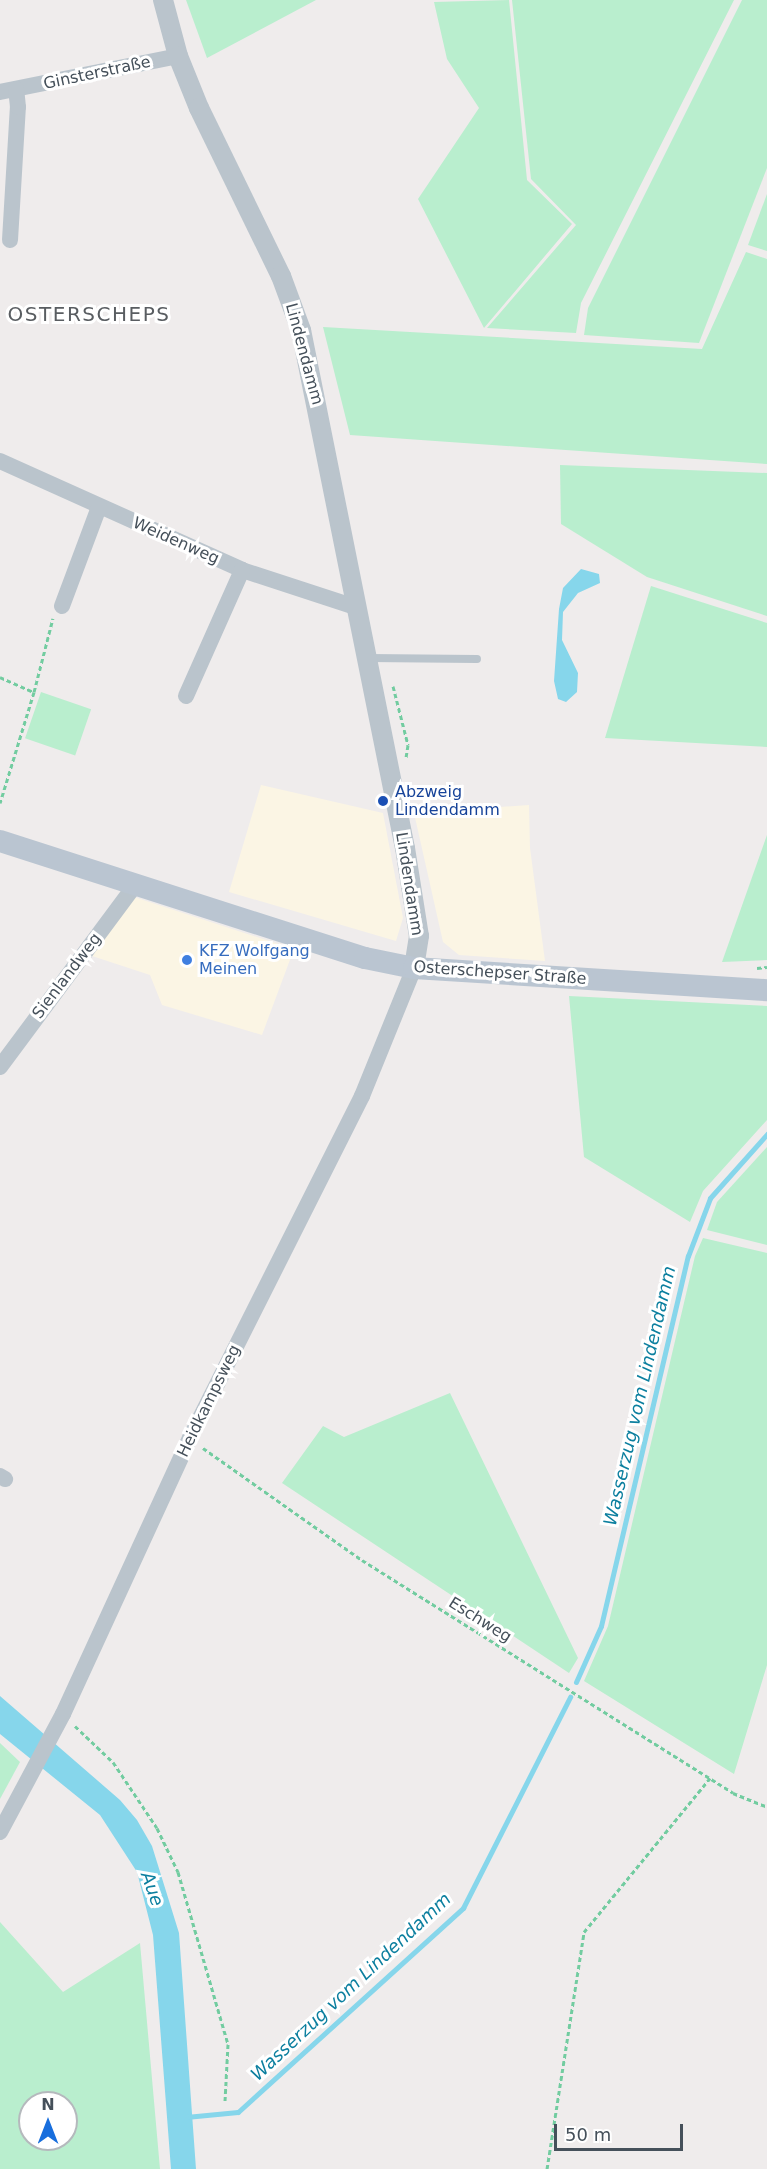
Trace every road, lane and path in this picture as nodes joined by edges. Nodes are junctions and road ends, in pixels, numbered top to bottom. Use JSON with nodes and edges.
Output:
{"nodes":[{"id":1,"x":163,"y":0,"type":"edge"},
{"id":2,"x":178,"y":56,"type":"junction"},
{"id":3,"x":8,"y":90,"type":"edge"},
{"id":4,"x":9,"y":240,"type":"dead end"},
{"id":5,"x":0,"y":461,"type":"edge"},
{"id":6,"x":99,"y":507,"type":"junction"},
{"id":7,"x":242,"y":570,"type":"junction"},
{"id":8,"x":62,"y":606,"type":"joint"},
{"id":9,"x":358,"y":608,"type":"junction"},
{"id":10,"x":368,"y":658,"type":"junction"},
{"id":11,"x":477,"y":659,"type":"dead end"},
{"id":12,"x":0,"y":677,"type":"edge"},
{"id":13,"x":34,"y":692,"type":"junction"},
{"id":14,"x":186,"y":696,"type":"dead end"},
{"id":15,"x":0,"y":802,"type":"edge"},
{"id":16,"x":0,"y":841,"type":"edge"},
{"id":17,"x":135,"y":885,"type":"junction"},
{"id":18,"x":414,"y":968,"type":"junction"},
{"id":19,"x":767,"y":990,"type":"edge"},
{"id":20,"x":0,"y":1067,"type":"edge"},
{"id":21,"x":190,"y":1438,"type":"junction"},
{"id":22,"x":63,"y":1714,"type":"junction"},
{"id":23,"x":710,"y":1778,"type":"junction"},
{"id":24,"x":767,"y":1807,"type":"edge"},
{"id":25,"x":0,"y":1832,"type":"edge"},
{"id":26,"x":225,"y":2102,"type":"dead end"},
{"id":27,"x":547,"y":2169,"type":"edge"}],
"edges":[{"from":1,"to":2,"type":"street","name":"Lindendamm"},
{"from":2,"to":3,"type":"street","name":"Ginsterstraße"},
{"from":2,"to":9,"type":"street","name":"Lindendamm"},
{"from":3,"to":4,"type":"street","name":"Ginsterstraße"},
{"from":5,"to":6,"type":"street","name":"Weidenweg"},
{"from":6,"to":7,"type":"street","name":"Weidenweg"},
{"from":6,"to":8,"type":"street"},
{"from":7,"to":9,"type":"street","name":"Weidenweg"},
{"from":7,"to":14,"type":"street"},
{"from":8,"to":13,"type":"path"},
{"from":9,"to":10,"type":"street","name":"Lindendamm"},
{"from":10,"to":11,"type":"lane"},
{"from":10,"to":18,"type":"street","name":"Lindendamm"},
{"from":12,"to":13,"type":"path"},
{"from":13,"to":15,"type":"path"},
{"from":16,"to":17,"type":"main road","name":"Osterschepser Straße"},
{"from":17,"to":18,"type":"main road","name":"Osterschepser Straße"},
{"from":17,"to":20,"type":"street","name":"Sienlandweg"},
{"from":18,"to":19,"type":"main road","name":"Osterschepser Straße"},
{"from":18,"to":21,"type":"street","name":"Heidkampsweg"},
{"from":21,"to":22,"type":"street","name":"Heidkampsweg"},
{"from":21,"to":23,"type":"path","name":"Eschweg"},
{"from":22,"to":25,"type":"street","name":"Heidkampsweg"},
{"from":22,"to":26,"type":"path"},
{"from":23,"to":24,"type":"path","name":"Eschweg"},
{"from":23,"to":27,"type":"path"}]}
